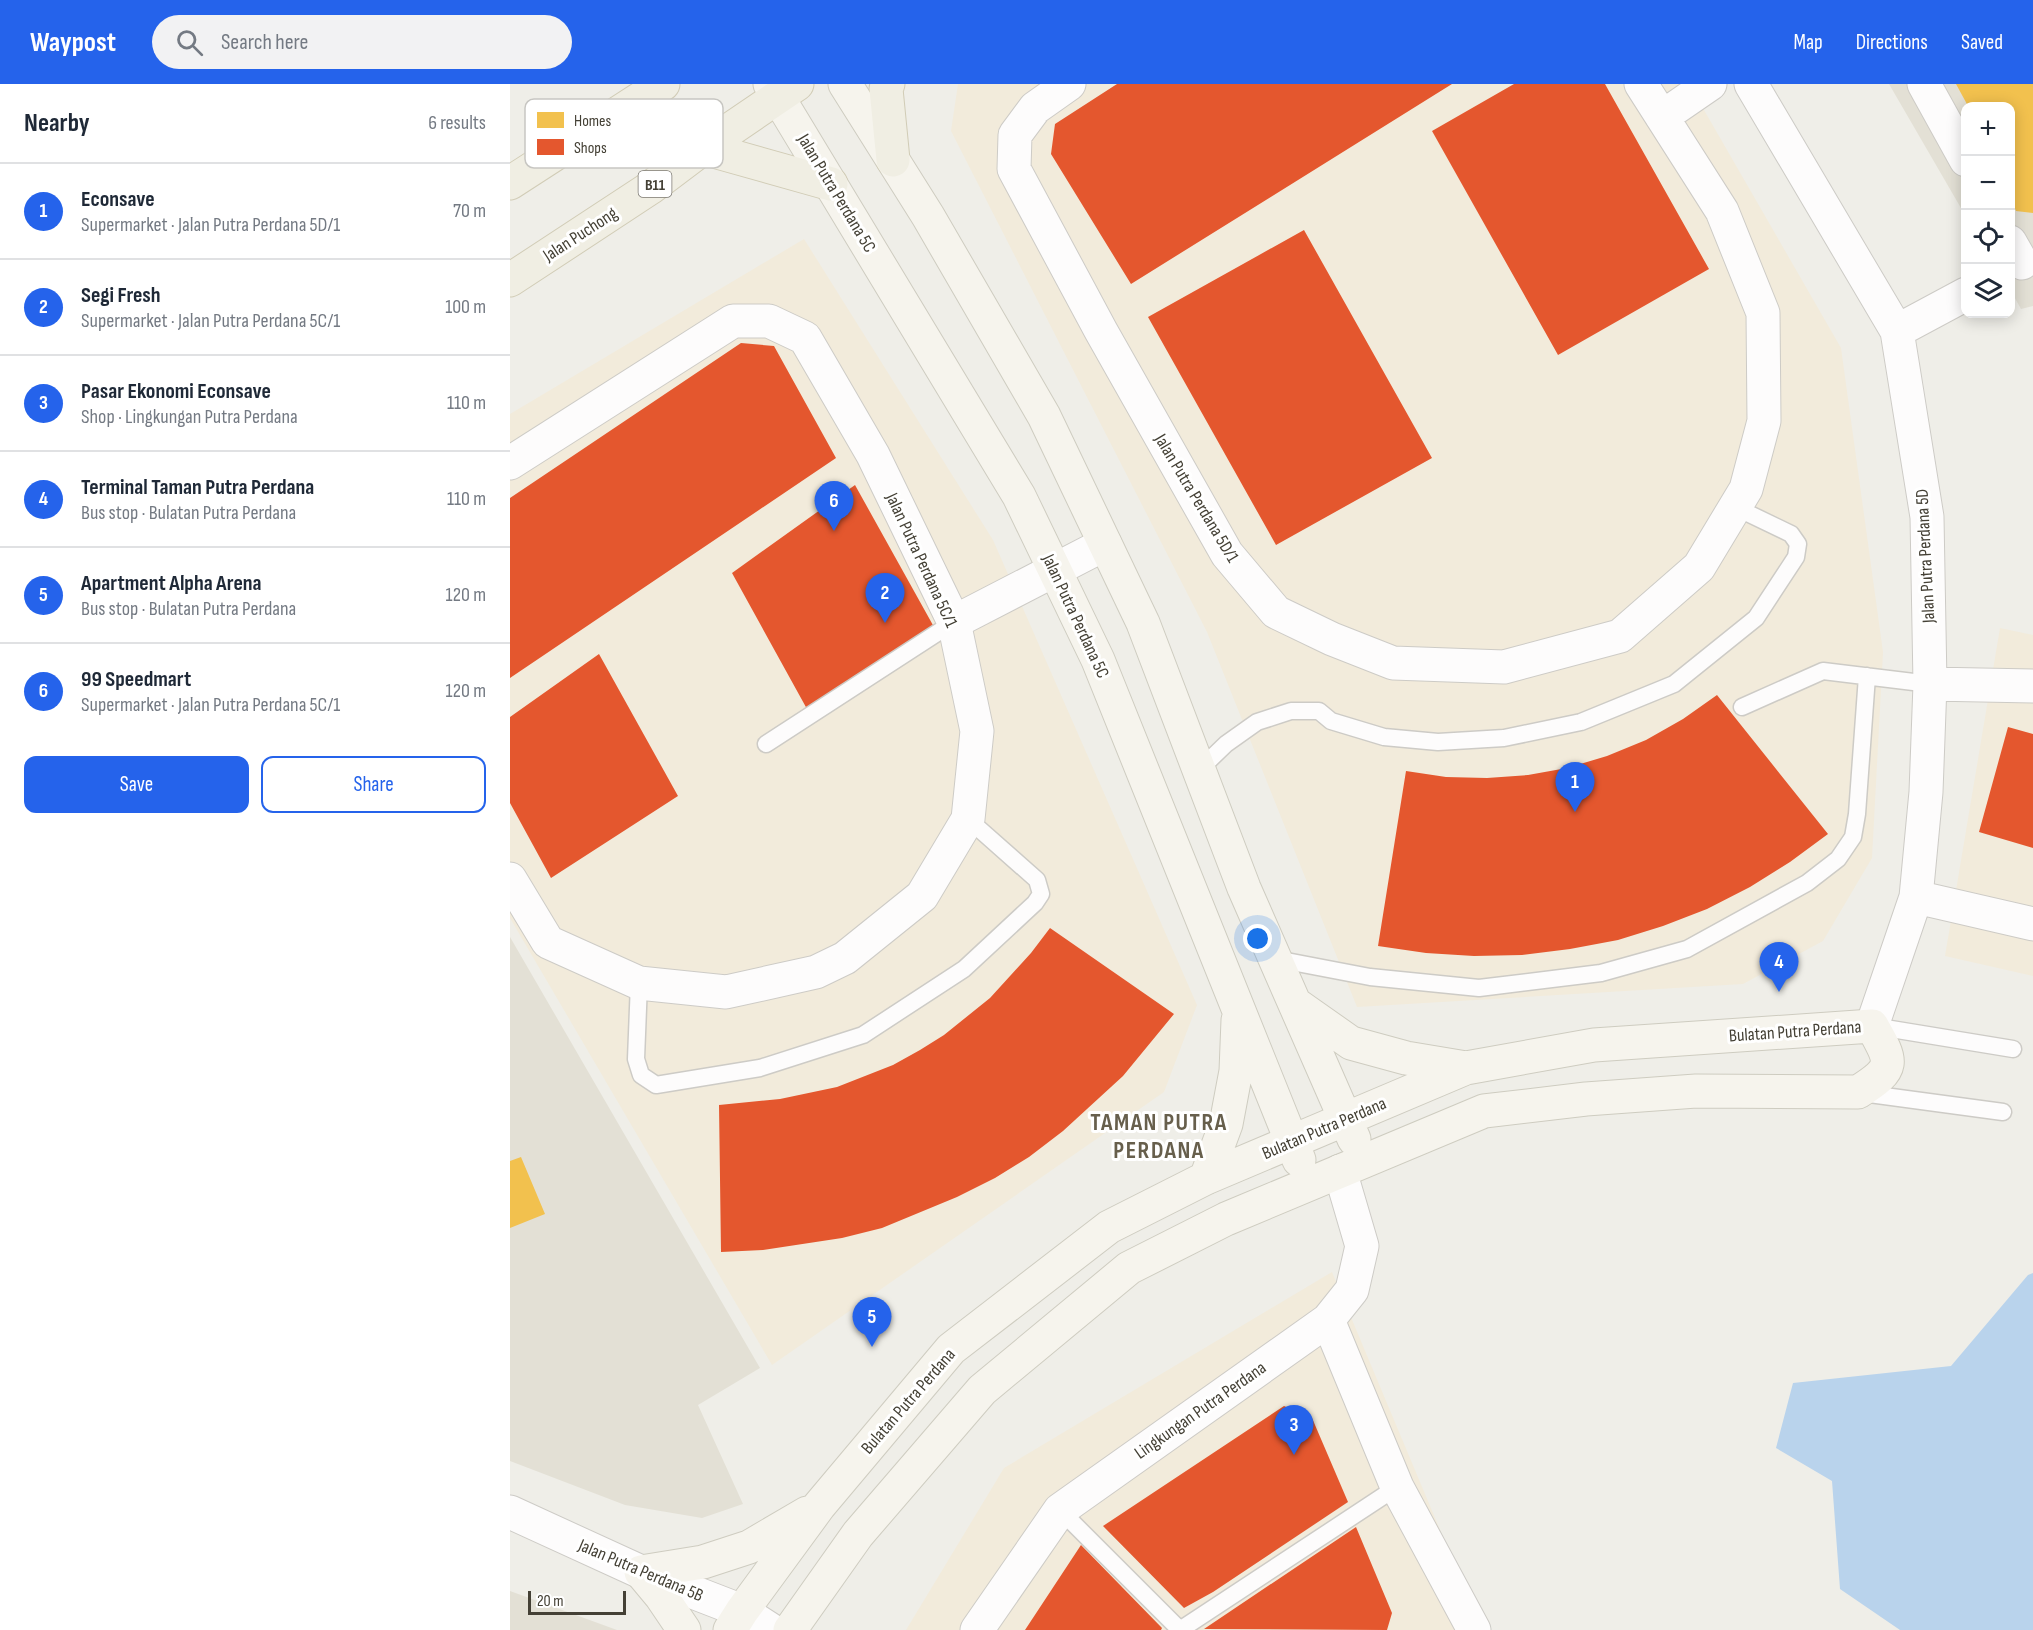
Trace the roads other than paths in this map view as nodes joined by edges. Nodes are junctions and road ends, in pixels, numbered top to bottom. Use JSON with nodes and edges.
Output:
{"nodes":[{"id":1,"x":663,"y":84,"type":"edge"},
{"id":2,"x":845,"y":84,"type":"edge"},
{"id":3,"x":888,"y":84,"type":"edge"},
{"id":4,"x":1069,"y":84,"type":"edge"},
{"id":5,"x":1641,"y":84,"type":"edge"},
{"id":6,"x":1710,"y":84,"type":"edge"},
{"id":7,"x":1751,"y":84,"type":"edge"},
{"id":8,"x":1924,"y":84,"type":"edge"},
{"id":9,"x":782,"y":89,"type":"edge"},
{"id":10,"x":640,"y":99,"type":"edge"},
{"id":11,"x":1662,"y":117,"type":"junction"},
{"id":12,"x":723,"y":133,"type":"edge"},
{"id":13,"x":723,"y":154,"type":"edge"},
{"id":14,"x":1963,"y":156,"type":"edge"},
{"id":15,"x":893,"y":160,"type":"junction"},
{"id":16,"x":533,"y":168,"type":"edge"},
{"id":17,"x":676,"y":168,"type":"edge"},
{"id":18,"x":510,"y":183,"type":"edge"},
{"id":19,"x":831,"y":184,"type":"junction"},
{"id":20,"x":510,"y":280,"type":"edge"},
{"id":21,"x":1961,"y":296,"type":"edge"},
{"id":22,"x":1897,"y":331,"type":"junction"},
{"id":23,"x":510,"y":463,"type":"edge"},
{"id":24,"x":1736,"y":507,"type":"junction"},
{"id":25,"x":1105,"y":544,"type":"junction"},
{"id":26,"x":1055,"y":571,"type":"junction"},
{"id":27,"x":954,"y":622,"type":"junction"},
{"id":28,"x":1868,"y":676,"type":"junction"},
{"id":29,"x":1930,"y":684,"type":"junction"},
{"id":30,"x":2033,"y":686,"type":"edge"},
{"id":31,"x":1742,"y":707,"type":"dead end"},
{"id":32,"x":766,"y":744,"type":"dead end"},
{"id":33,"x":1199,"y":770,"type":"junction"},
{"id":34,"x":968,"y":819,"type":"junction"},
{"id":35,"x":510,"y":879,"type":"edge"},
{"id":36,"x":1917,"y":897,"type":"junction"},
{"id":37,"x":2033,"y":924,"type":"edge"},
{"id":38,"x":1275,"y":959,"type":"junction"},
{"id":39,"x":639,"y":983,"type":"junction"},
{"id":40,"x":1295,"y":1004,"type":"junction"},
{"id":41,"x":1238,"y":1008,"type":"junction"},
{"id":42,"x":1872,"y":1026,"type":"junction"},
{"id":43,"x":2013,"y":1049,"type":"dead end"},
{"id":44,"x":1466,"y":1068,"type":"junction"},
{"id":45,"x":1858,"y":1092,"type":"junction"},
{"id":46,"x":2003,"y":1112,"type":"dead end"},
{"id":47,"x":1346,"y":1119,"type":"junction"},
{"id":48,"x":1292,"y":1141,"type":"junction"},
{"id":49,"x":1352,"y":1166,"type":"junction"},
{"id":50,"x":1206,"y":1178,"type":"junction"},
{"id":51,"x":1308,"y":1185,"type":"junction"},
{"id":52,"x":1328,"y":1320,"type":"junction"},
{"id":53,"x":1397,"y":1487,"type":"junction"},
{"id":54,"x":819,"y":1506,"type":"junction"},
{"id":55,"x":1060,"y":1510,"type":"junction"},
{"id":56,"x":510,"y":1512,"type":"edge"},
{"id":57,"x":641,"y":1572,"type":"junction"},
{"id":58,"x":736,"y":1621,"type":"edge"},
{"id":59,"x":684,"y":1630,"type":"edge"},
{"id":60,"x":771,"y":1630,"type":"edge"},
{"id":61,"x":790,"y":1630,"type":"edge"},
{"id":62,"x":977,"y":1630,"type":"edge"},
{"id":63,"x":1180,"y":1630,"type":"edge"},
{"id":64,"x":1474,"y":1630,"type":"edge"}],
"edges":[{"from":1,"to":10,"type":"main road"},
{"from":2,"to":15,"type":"street"},
{"from":3,"to":15,"type":"main road"},
{"from":4,"to":24,"type":"street","name":"Jalan Putra Perdana 5D/1"},
{"from":5,"to":11,"type":"street","name":"Jalan Putra Perdana 5D/1"},
{"from":6,"to":11,"type":"street"},
{"from":7,"to":22,"type":"street","name":"Jalan Putra Perdana 5D"},
{"from":8,"to":14,"type":"street"},
{"from":9,"to":12,"type":"main road","name":"Jalan Puchong","number":"B11"},
{"from":9,"to":19,"type":"street","name":"Jalan Putra Perdana 5C"},
{"from":11,"to":24,"type":"street","name":"Jalan Putra Perdana 5D/1"},
{"from":13,"to":19,"type":"main road"},
{"from":15,"to":25,"type":"street"},
{"from":16,"to":18,"type":"main road"},
{"from":17,"to":20,"type":"main road","name":"Jalan Puchong","number":"B11"},
{"from":19,"to":26,"type":"street","name":"Jalan Putra Perdana 5C"},
{"from":21,"to":22,"type":"street"},
{"from":22,"to":29,"type":"street","name":"Jalan Putra Perdana 5D"},
{"from":23,"to":27,"type":"street","name":"Jalan Putra Perdana 5C/1"},
{"from":24,"to":33,"type":"lane"},
{"from":25,"to":26,"type":"street"},
{"from":25,"to":33,"type":"street"},
{"from":26,"to":27,"type":"street"},
{"from":26,"to":41,"type":"street","name":"Jalan Putra Perdana 5C"},
{"from":27,"to":32,"type":"lane"},
{"from":27,"to":34,"type":"street","name":"Jalan Putra Perdana 5C/1"},
{"from":28,"to":29,"type":"lane"},
{"from":28,"to":31,"type":"lane"},
{"from":28,"to":38,"type":"lane"},
{"from":29,"to":30,"type":"street"},
{"from":29,"to":36,"type":"street","name":"Jalan Putra Perdana 5D"},
{"from":33,"to":38,"type":"street"},
{"from":34,"to":39,"type":"street","name":"Jalan Putra Perdana 5C/1"},
{"from":34,"to":39,"type":"lane"},
{"from":35,"to":39,"type":"street","name":"Jalan Putra Perdana 5C/1"},
{"from":36,"to":37,"type":"street"},
{"from":36,"to":42,"type":"street","name":"Jalan Putra Perdana 5D"},
{"from":38,"to":40,"type":"street"},
{"from":40,"to":44,"type":"street"},
{"from":40,"to":47,"type":"street"},
{"from":41,"to":48,"type":"street","name":"Jalan Putra Perdana 5C"},
{"from":41,"to":50,"type":"street"},
{"from":42,"to":43,"type":"lane"},
{"from":42,"to":44,"type":"street","name":"Bulatan Putra Perdana"},
{"from":42,"to":45,"type":"street","name":"Bulatan Putra Perdana"},
{"from":44,"to":47,"type":"street","name":"Bulatan Putra Perdana"},
{"from":45,"to":46,"type":"lane"},
{"from":45,"to":49,"type":"street"},
{"from":47,"to":48,"type":"street","name":"Bulatan Putra Perdana"},
{"from":47,"to":49,"type":"street"},
{"from":48,"to":50,"type":"street","name":"Bulatan Putra Perdana"},
{"from":48,"to":51,"type":"street","name":"Jalan Putra Perdana 5C"},
{"from":49,"to":51,"type":"street"},
{"from":49,"to":52,"type":"street","name":"Lingkungan Putra Perdana"},
{"from":50,"to":54,"type":"street","name":"Bulatan Putra Perdana"},
{"from":51,"to":61,"type":"street"},
{"from":52,"to":53,"type":"street"},
{"from":52,"to":55,"type":"street","name":"Lingkungan Putra Perdana"},
{"from":53,"to":63,"type":"lane"},
{"from":53,"to":64,"type":"street"},
{"from":54,"to":57,"type":"street"},
{"from":54,"to":58,"type":"street","name":"Bulatan Putra Perdana"},
{"from":55,"to":62,"type":"street","name":"Lingkungan Putra Perdana"},
{"from":55,"to":63,"type":"lane"},
{"from":56,"to":57,"type":"street","name":"Jalan Putra Perdana 5B"},
{"from":57,"to":58,"type":"street","name":"Jalan Putra Perdana 5B"},
{"from":57,"to":59,"type":"street"},
{"from":58,"to":60,"type":"street","name":"Jalan Putra Perdana 5B"}]}
